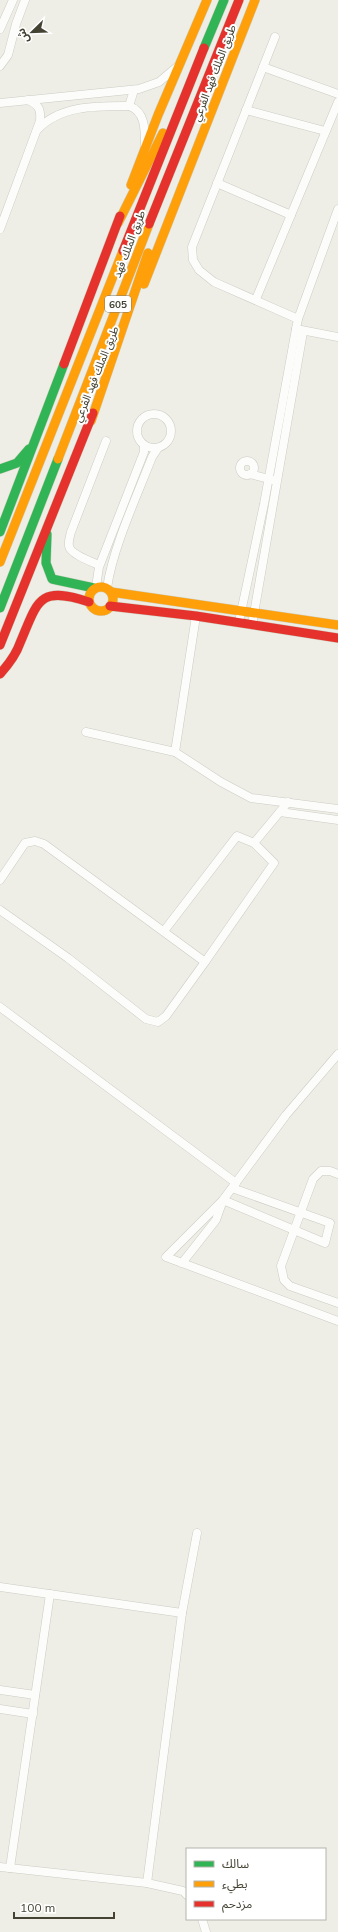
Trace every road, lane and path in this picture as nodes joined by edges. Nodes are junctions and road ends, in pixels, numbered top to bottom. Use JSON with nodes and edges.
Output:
{"nodes":[{"id":1,"x":12,"y":0,"type":"edge"},
{"id":2,"x":25,"y":0,"type":"edge"},
{"id":3,"x":206,"y":0,"type":"edge"},
{"id":4,"x":224,"y":0,"type":"edge"},
{"id":5,"x":239,"y":0,"type":"edge"},
{"id":6,"x":255,"y":0,"type":"edge"},
{"id":7,"x":0,"y":29,"type":"edge"},
{"id":8,"x":275,"y":37,"type":"dead end"},
{"id":9,"x":207,"y":43,"type":"junction"},
{"id":10,"x":181,"y":63,"type":"junction"},
{"id":11,"x":0,"y":66,"type":"edge"},
{"id":12,"x":263,"y":68,"type":"junction"},
{"id":13,"x":212,"y":69,"type":"junction"},
{"id":14,"x":134,"y":90,"type":"junction"},
{"id":15,"x":338,"y":94,"type":"edge"},
{"id":16,"x":28,"y":100,"type":"junction"},
{"id":17,"x":338,"y":102,"type":"edge"},
{"id":18,"x":0,"y":103,"type":"edge"},
{"id":19,"x":129,"y":106,"type":"junction"},
{"id":20,"x":246,"y":110,"type":"junction"},
{"id":21,"x":37,"y":130,"type":"junction"},
{"id":22,"x":326,"y":132,"type":"junction"},
{"id":23,"x":145,"y":145,"type":"junction"},
{"id":24,"x":217,"y":183,"type":"junction"},
{"id":25,"x":338,"y":209,"type":"edge"},
{"id":26,"x":291,"y":215,"type":"junction"},
{"id":27,"x":118,"y":224,"type":"junction"},
{"id":28,"x":0,"y":229,"type":"edge"},
{"id":29,"x":256,"y":299,"type":"junction"},
{"id":30,"x":298,"y":319,"type":"junction"},
{"id":31,"x":300,"y":330,"type":"junction"},
{"id":32,"x":338,"y":337,"type":"edge"},
{"id":33,"x":91,"y":421,"type":"junction"},
{"id":34,"x":106,"y":441,"type":"dead end"},
{"id":35,"x":33,"y":444,"type":"junction"},
{"id":36,"x":144,"y":445,"type":"junction"},
{"id":37,"x":158,"y":448,"type":"junction"},
{"id":38,"x":254,"y":466,"type":"junction"},
{"id":39,"x":0,"y":469,"type":"edge"},
{"id":40,"x":279,"y":472,"type":"junction"},
{"id":41,"x":250,"y":474,"type":"junction"},
{"id":42,"x":269,"y":474,"type":"junction"},
{"id":43,"x":277,"y":481,"type":"junction"},
{"id":44,"x":129,"y":490,"type":"junction"},
{"id":45,"x":138,"y":494,"type":"junction"},
{"id":46,"x":48,"y":523,"type":"junction"},
{"id":47,"x":0,"y":532,"type":"edge"},
{"id":48,"x":110,"y":538,"type":"junction"},
{"id":49,"x":120,"y":542,"type":"junction"},
{"id":50,"x":0,"y":562,"type":"edge"},
{"id":51,"x":100,"y":562,"type":"junction"},
{"id":52,"x":95,"y":587,"type":"junction"},
{"id":53,"x":109,"y":590,"type":"junction"},
{"id":54,"x":89,"y":602,"type":"junction"},
{"id":55,"x":110,"y":606,"type":"junction"},
{"id":56,"x":0,"y":608,"type":"edge"},
{"id":57,"x":241,"y":611,"type":"junction"},
{"id":58,"x":254,"y":613,"type":"junction"},
{"id":59,"x":196,"y":616,"type":"junction"},
{"id":60,"x":239,"y":623,"type":"junction"},
{"id":61,"x":252,"y":625,"type":"junction"},
{"id":62,"x":338,"y":625,"type":"edge"},
{"id":63,"x":338,"y":638,"type":"edge"},
{"id":64,"x":0,"y":645,"type":"edge"},
{"id":65,"x":0,"y":674,"type":"edge"},
{"id":66,"x":86,"y":732,"type":"dead end"},
{"id":67,"x":175,"y":752,"type":"junction"},
{"id":68,"x":288,"y":802,"type":"junction"},
{"id":69,"x":338,"y":809,"type":"edge"},
{"id":70,"x":280,"y":812,"type":"junction"},
{"id":71,"x":338,"y":820,"type":"edge"},
{"id":72,"x":254,"y":844,"type":"junction"},
{"id":73,"x":0,"y":880,"type":"edge"},
{"id":74,"x":0,"y":910,"type":"edge"},
{"id":75,"x":164,"y":930,"type":"junction"},
{"id":76,"x":204,"y":962,"type":"junction"},
{"id":77,"x":0,"y":1007,"type":"edge"},
{"id":78,"x":338,"y":1054,"type":"edge"},
{"id":79,"x":338,"y":1174,"type":"edge"},
{"id":80,"x":234,"y":1185,"type":"junction"},
{"id":81,"x":223,"y":1200,"type":"junction"},
{"id":82,"x":301,"y":1212,"type":"junction"},
{"id":83,"x":295,"y":1230,"type":"junction"},
{"id":84,"x":182,"y":1263,"type":"junction"},
{"id":85,"x":338,"y":1303,"type":"edge"},
{"id":86,"x":338,"y":1320,"type":"edge"},
{"id":87,"x":198,"y":1533,"type":"dead end"},
{"id":88,"x":0,"y":1587,"type":"edge"},
{"id":89,"x":50,"y":1594,"type":"junction"},
{"id":90,"x":182,"y":1613,"type":"junction"},
{"id":91,"x":0,"y":1690,"type":"edge"},
{"id":92,"x":36,"y":1695,"type":"junction"},
{"id":93,"x":0,"y":1709,"type":"edge"},
{"id":94,"x":33,"y":1714,"type":"junction"},
{"id":95,"x":0,"y":1867,"type":"edge"},
{"id":96,"x":10,"y":1868,"type":"junction"},
{"id":97,"x":147,"y":1883,"type":"junction"},
{"id":98,"x":186,"y":1894,"type":"edge"},
{"id":99,"x":202,"y":1920,"type":"edge"},
{"id":100,"x":206,"y":1932,"type":"edge"}],
"edges":[{"from":1,"to":7,"type":"street"},
{"from":2,"to":11,"type":"street"},
{"from":3,"to":10,"type":"main road"},
{"from":4,"to":9,"type":"main road","name":"طريق الملك فهد","number":"605"},
{"from":5,"to":13,"type":"main road","name":"طريق الملك فهد","number":"605"},
{"from":6,"to":33,"type":"main road","name":"طريق الملك فهد الفرعي"},
{"from":8,"to":12,"type":"street"},
{"from":9,"to":27,"type":"main road"},
{"from":9,"to":50,"type":"main road","name":"طريق الملك فهد","number":"605"},
{"from":10,"to":14,"type":"street"},
{"from":10,"to":23,"type":"main road"},
{"from":12,"to":15,"type":"street"},
{"from":12,"to":20,"type":"street"},
{"from":13,"to":33,"type":"main road"},
{"from":13,"to":56,"type":"main road","name":"طريق الملك فهد","number":"605"},
{"from":14,"to":16,"type":"street"},
{"from":14,"to":19,"type":"street"},
{"from":16,"to":18,"type":"street"},
{"from":16,"to":21,"type":"street"},
{"from":17,"to":22,"type":"street"},
{"from":19,"to":21,"type":"street"},
{"from":19,"to":23,"type":"street"},
{"from":20,"to":22,"type":"street"},
{"from":20,"to":24,"type":"street"},
{"from":21,"to":28,"type":"street"},
{"from":22,"to":26,"type":"street"},
{"from":23,"to":27,"type":"main road"},
{"from":24,"to":26,"type":"street"},
{"from":24,"to":29,"type":"street"},
{"from":25,"to":30,"type":"street"},
{"from":26,"to":29,"type":"street"},
{"from":27,"to":35,"type":"main road"},
{"from":29,"to":30,"type":"street"},
{"from":30,"to":31,"type":"street"},
{"from":31,"to":32,"type":"street"},
{"from":31,"to":40,"type":"street"},
{"from":31,"to":42,"type":"street"},
{"from":33,"to":46,"type":"main road","name":"طريق الملك فهد الفرعي"},
{"from":34,"to":51,"type":"street"},
{"from":35,"to":39,"type":"main road"},
{"from":35,"to":47,"type":"main road"},
{"from":36,"to":37,"type":"street"},
{"from":36,"to":37,"type":"street"},
{"from":36,"to":44,"type":"street"},
{"from":37,"to":45,"type":"street"},
{"from":38,"to":41,"type":"street"},
{"from":38,"to":41,"type":"street"},
{"from":38,"to":42,"type":"street"},
{"from":40,"to":42,"type":"street"},
{"from":40,"to":43,"type":"street"},
{"from":41,"to":42,"type":"street"},
{"from":42,"to":43,"type":"street"},
{"from":42,"to":57,"type":"street"},
{"from":43,"to":58,"type":"street"},
{"from":44,"to":45,"type":"street"},
{"from":44,"to":48,"type":"street"},
{"from":45,"to":49,"type":"street"},
{"from":46,"to":52,"type":"main road"},
{"from":46,"to":64,"type":"main road","name":"طريق الملك فهد الفرعي"},
{"from":48,"to":49,"type":"street"},
{"from":48,"to":51,"type":"street"},
{"from":49,"to":53,"type":"street"},
{"from":51,"to":52,"type":"street"},
{"from":52,"to":53,"type":"main road"},
{"from":52,"to":54,"type":"main road"},
{"from":53,"to":55,"type":"main road"},
{"from":53,"to":57,"type":"main road"},
{"from":54,"to":55,"type":"main road"},
{"from":54,"to":65,"type":"main road"},
{"from":55,"to":59,"type":"main road"},
{"from":57,"to":58,"type":"main road"},
{"from":57,"to":60,"type":"street"},
{"from":58,"to":61,"type":"street"},
{"from":58,"to":62,"type":"main road"},
{"from":59,"to":60,"type":"main road"},
{"from":59,"to":67,"type":"street"},
{"from":60,"to":61,"type":"main road"},
{"from":61,"to":63,"type":"main road"},
{"from":66,"to":67,"type":"street"},
{"from":67,"to":68,"type":"street"},
{"from":68,"to":69,"type":"street"},
{"from":68,"to":70,"type":"street"},
{"from":70,"to":71,"type":"street"},
{"from":70,"to":72,"type":"street"},
{"from":72,"to":75,"type":"street"},
{"from":72,"to":76,"type":"street"},
{"from":73,"to":75,"type":"street"},
{"from":74,"to":76,"type":"street"},
{"from":75,"to":76,"type":"street"},
{"from":77,"to":80,"type":"street"},
{"from":78,"to":80,"type":"street"},
{"from":79,"to":82,"type":"street"},
{"from":80,"to":81,"type":"street"},
{"from":80,"to":82,"type":"street"},
{"from":81,"to":83,"type":"street"},
{"from":81,"to":84,"type":"street"},
{"from":81,"to":84,"type":"street"},
{"from":82,"to":83,"type":"street"},
{"from":82,"to":83,"type":"street"},
{"from":83,"to":85,"type":"street"},
{"from":84,"to":86,"type":"street"},
{"from":87,"to":90,"type":"street"},
{"from":88,"to":89,"type":"street"},
{"from":89,"to":90,"type":"street"},
{"from":89,"to":92,"type":"street"},
{"from":90,"to":97,"type":"street"},
{"from":91,"to":92,"type":"street"},
{"from":92,"to":94,"type":"street"},
{"from":93,"to":94,"type":"street"},
{"from":94,"to":96,"type":"street"},
{"from":95,"to":96,"type":"street"},
{"from":96,"to":97,"type":"street"},
{"from":97,"to":98,"type":"street"},
{"from":99,"to":100,"type":"street"}]}
